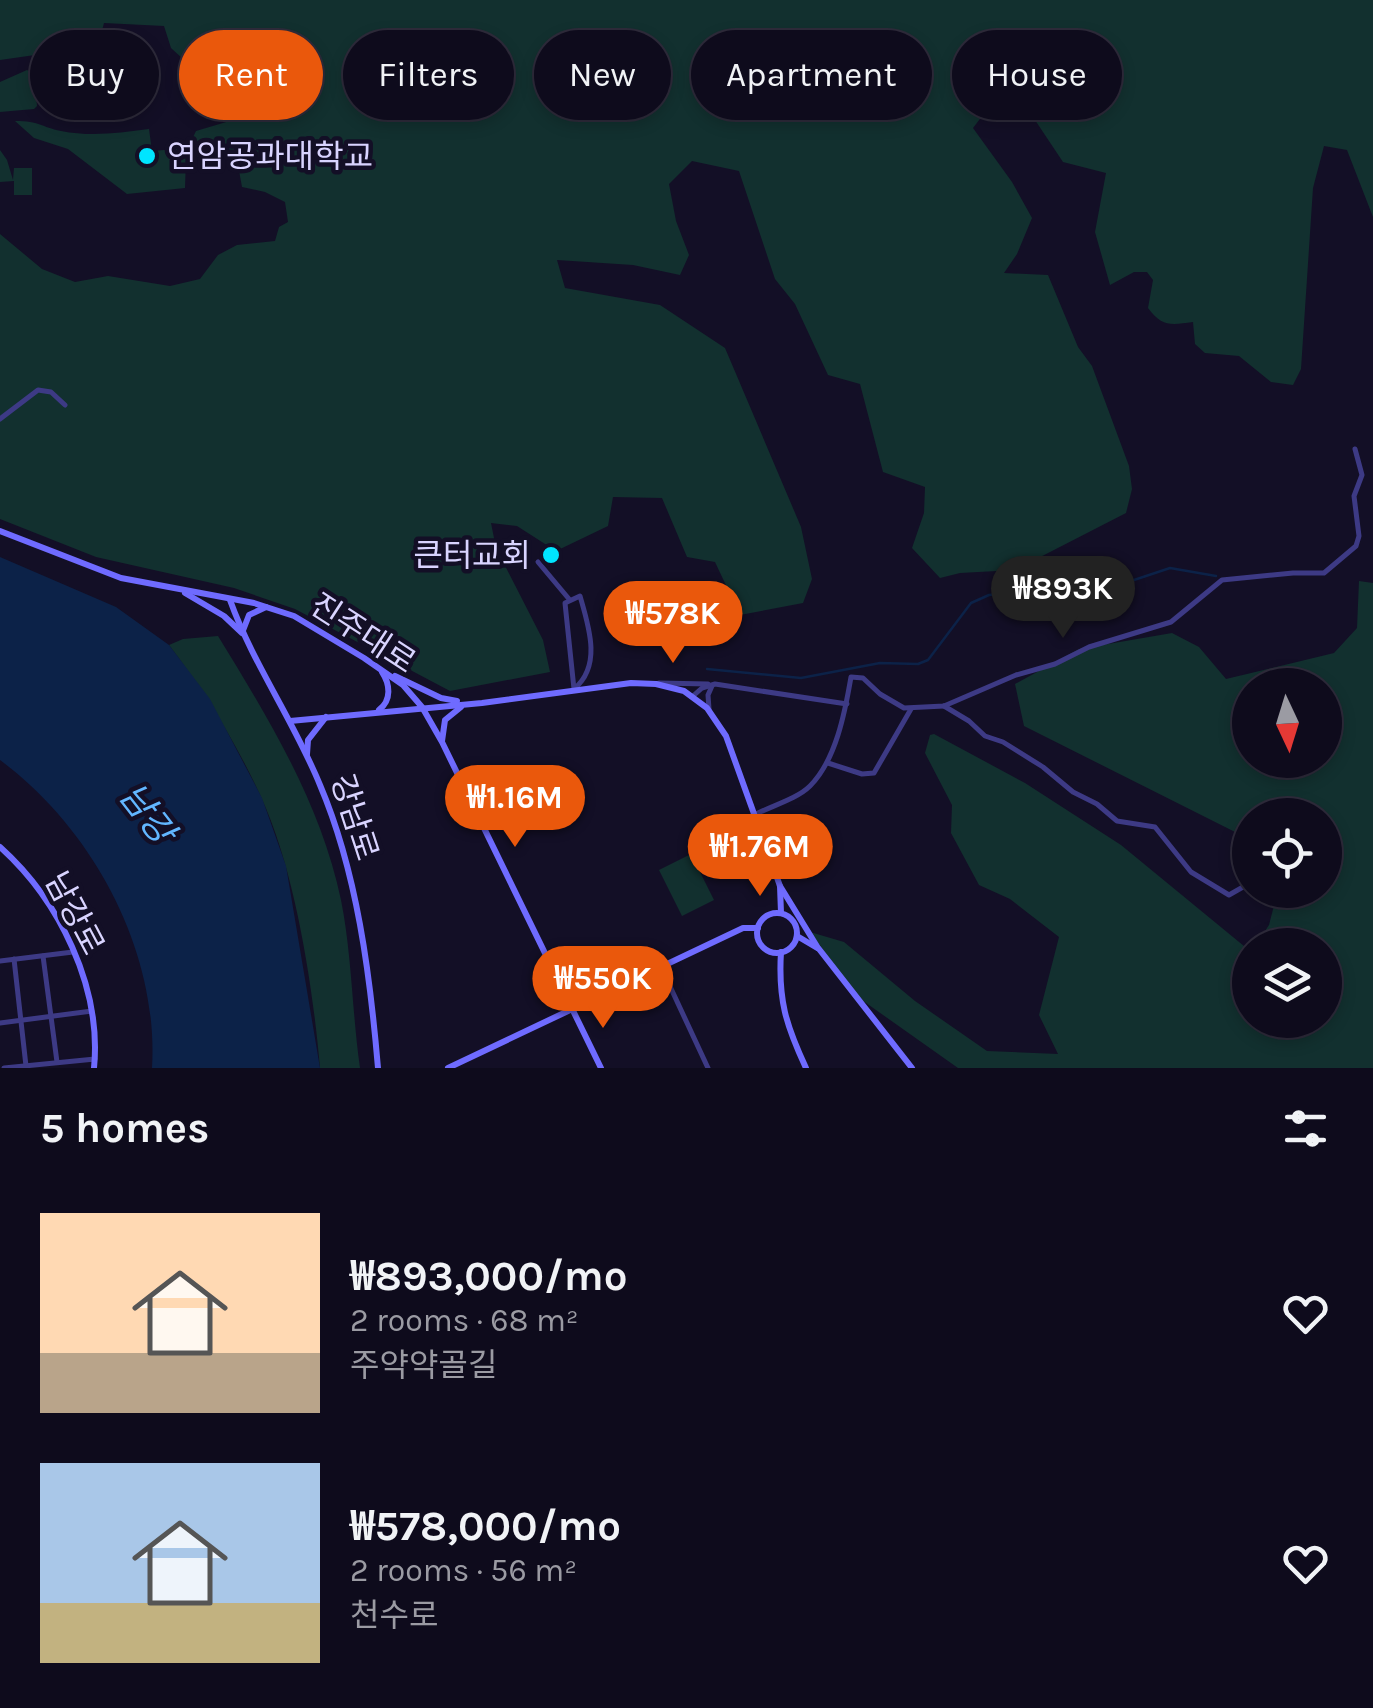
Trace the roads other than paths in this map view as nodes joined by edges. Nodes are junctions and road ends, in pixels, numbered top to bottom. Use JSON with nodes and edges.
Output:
{"nodes":[{"id":1,"x":64,"y":405,"type":"dead end"},
{"id":2,"x":0,"y":419,"type":"edge"},
{"id":3,"x":1355,"y":448,"type":"dead end"},
{"id":4,"x":0,"y":530,"type":"edge"},
{"id":5,"x":538,"y":562,"type":"dead end"},
{"id":6,"x":180,"y":590,"type":"junction"},
{"id":7,"x":229,"y":598,"type":"junction"},
{"id":8,"x":569,"y":599,"type":"junction"},
{"id":9,"x":268,"y":607,"type":"junction"},
{"id":10,"x":242,"y":632,"type":"junction"},
{"id":11,"x":376,"y":666,"type":"junction"},
{"id":12,"x":631,"y":683,"type":"junction"},
{"id":13,"x":715,"y":684,"type":"junction"},
{"id":14,"x":574,"y":689,"type":"junction"},
{"id":15,"x":694,"y":696,"type":"junction"},
{"id":16,"x":482,"y":703,"type":"junction"},
{"id":17,"x":847,"y":704,"type":"junction"},
{"id":18,"x":944,"y":706,"type":"junction"},
{"id":19,"x":422,"y":707,"type":"junction"},
{"id":20,"x":709,"y":710,"type":"junction"},
{"id":21,"x":911,"y":710,"type":"junction"},
{"id":22,"x":374,"y":712,"type":"junction"},
{"id":23,"x":326,"y":717,"type":"junction"},
{"id":24,"x":290,"y":721,"type":"junction"},
{"id":25,"x":442,"y":742,"type":"junction"},
{"id":26,"x":306,"y":755,"type":"junction"},
{"id":27,"x":827,"y":763,"type":"junction"},
{"id":28,"x":754,"y":815,"type":"junction"},
{"id":29,"x":0,"y":847,"type":"edge"},
{"id":30,"x":780,"y":886,"type":"junction"},
{"id":31,"x":1232,"y":894,"type":"edge"},
{"id":32,"x":781,"y":913,"type":"junction"},
{"id":33,"x":758,"y":928,"type":"junction"},
{"id":34,"x":797,"y":936,"type":"junction"},
{"id":35,"x":819,"y":949,"type":"junction"},
{"id":36,"x":73,"y":952,"type":"junction"},
{"id":37,"x":781,"y":952,"type":"junction"},
{"id":38,"x":43,"y":956,"type":"junction"},
{"id":39,"x":14,"y":959,"type":"junction"},
{"id":40,"x":0,"y":961,"type":"edge"},
{"id":41,"x":660,"y":967,"type":"junction"},
{"id":42,"x":92,"y":1011,"type":"junction"},
{"id":43,"x":572,"y":1011,"type":"junction"},
{"id":44,"x":51,"y":1016,"type":"junction"},
{"id":45,"x":21,"y":1020,"type":"junction"},
{"id":46,"x":0,"y":1022,"type":"edge"},
{"id":47,"x":56,"y":1062,"type":"junction"},
{"id":48,"x":95,"y":1063,"type":"edge"},
{"id":49,"x":21,"y":1067,"type":"edge"},
{"id":50,"x":4,"y":1068,"type":"edge"},
{"id":51,"x":378,"y":1068,"type":"edge"},
{"id":52,"x":448,"y":1068,"type":"edge"},
{"id":53,"x":601,"y":1068,"type":"edge"},
{"id":54,"x":708,"y":1068,"type":"edge"},
{"id":55,"x":806,"y":1068,"type":"edge"},
{"id":56,"x":912,"y":1068,"type":"edge"}],
"edges":[{"from":1,"to":2,"type":"street"},
{"from":3,"to":18,"type":"street"},
{"from":4,"to":6,"type":"street","name":"진주대로"},
{"from":5,"to":8,"type":"street"},
{"from":6,"to":7,"type":"street","name":"진주대로"},
{"from":6,"to":10,"type":"street"},
{"from":7,"to":9,"type":"street","name":"진주대로"},
{"from":7,"to":10,"type":"street","name":"강남로"},
{"from":8,"to":14,"type":"street"},
{"from":8,"to":14,"type":"street"},
{"from":9,"to":10,"type":"street"},
{"from":9,"to":11,"type":"street","name":"진주대로"},
{"from":10,"to":24,"type":"street","name":"강남로"},
{"from":11,"to":16,"type":"street"},
{"from":11,"to":19,"type":"street","name":"진주대로"},
{"from":11,"to":22,"type":"street"},
{"from":12,"to":13,"type":"street"},
{"from":12,"to":14,"type":"street"},
{"from":12,"to":15,"type":"street"},
{"from":13,"to":15,"type":"street"},
{"from":13,"to":17,"type":"street"},
{"from":13,"to":20,"type":"street"},
{"from":14,"to":16,"type":"street"},
{"from":15,"to":20,"type":"street"},
{"from":16,"to":19,"type":"street"},
{"from":16,"to":25,"type":"street"},
{"from":17,"to":21,"type":"street"},
{"from":17,"to":27,"type":"street"},
{"from":18,"to":21,"type":"street"},
{"from":18,"to":31,"type":"street"},
{"from":19,"to":22,"type":"street"},
{"from":19,"to":25,"type":"street","name":"진주대로"},
{"from":20,"to":28,"type":"street"},
{"from":21,"to":27,"type":"street"},
{"from":22,"to":23,"type":"street"},
{"from":23,"to":24,"type":"street"},
{"from":23,"to":26,"type":"street"},
{"from":24,"to":26,"type":"street","name":"강남로"},
{"from":25,"to":43,"type":"street","name":"진주대로"},
{"from":26,"to":51,"type":"street","name":"강남로"},
{"from":27,"to":28,"type":"street"},
{"from":28,"to":30,"type":"street"},
{"from":29,"to":36,"type":"street","name":"남강로"},
{"from":30,"to":32,"type":"street"},
{"from":30,"to":35,"type":"street"},
{"from":32,"to":33,"type":"street"},
{"from":32,"to":34,"type":"street"},
{"from":33,"to":37,"type":"street"},
{"from":33,"to":41,"type":"street"},
{"from":34,"to":35,"type":"street"},
{"from":34,"to":37,"type":"street"},
{"from":35,"to":56,"type":"street"},
{"from":36,"to":38,"type":"street"},
{"from":36,"to":42,"type":"street","name":"남강로"},
{"from":37,"to":55,"type":"street"},
{"from":38,"to":39,"type":"street"},
{"from":38,"to":44,"type":"street"},
{"from":39,"to":40,"type":"street"},
{"from":39,"to":45,"type":"street"},
{"from":41,"to":43,"type":"street"},
{"from":41,"to":54,"type":"street"},
{"from":42,"to":44,"type":"street"},
{"from":42,"to":48,"type":"street","name":"남강로"},
{"from":43,"to":52,"type":"street"},
{"from":43,"to":53,"type":"street","name":"진주대로"},
{"from":44,"to":45,"type":"street"},
{"from":44,"to":47,"type":"street"},
{"from":45,"to":46,"type":"street"},
{"from":45,"to":49,"type":"street"},
{"from":47,"to":48,"type":"street"},
{"from":47,"to":49,"type":"street"},
{"from":49,"to":50,"type":"street"}]}
